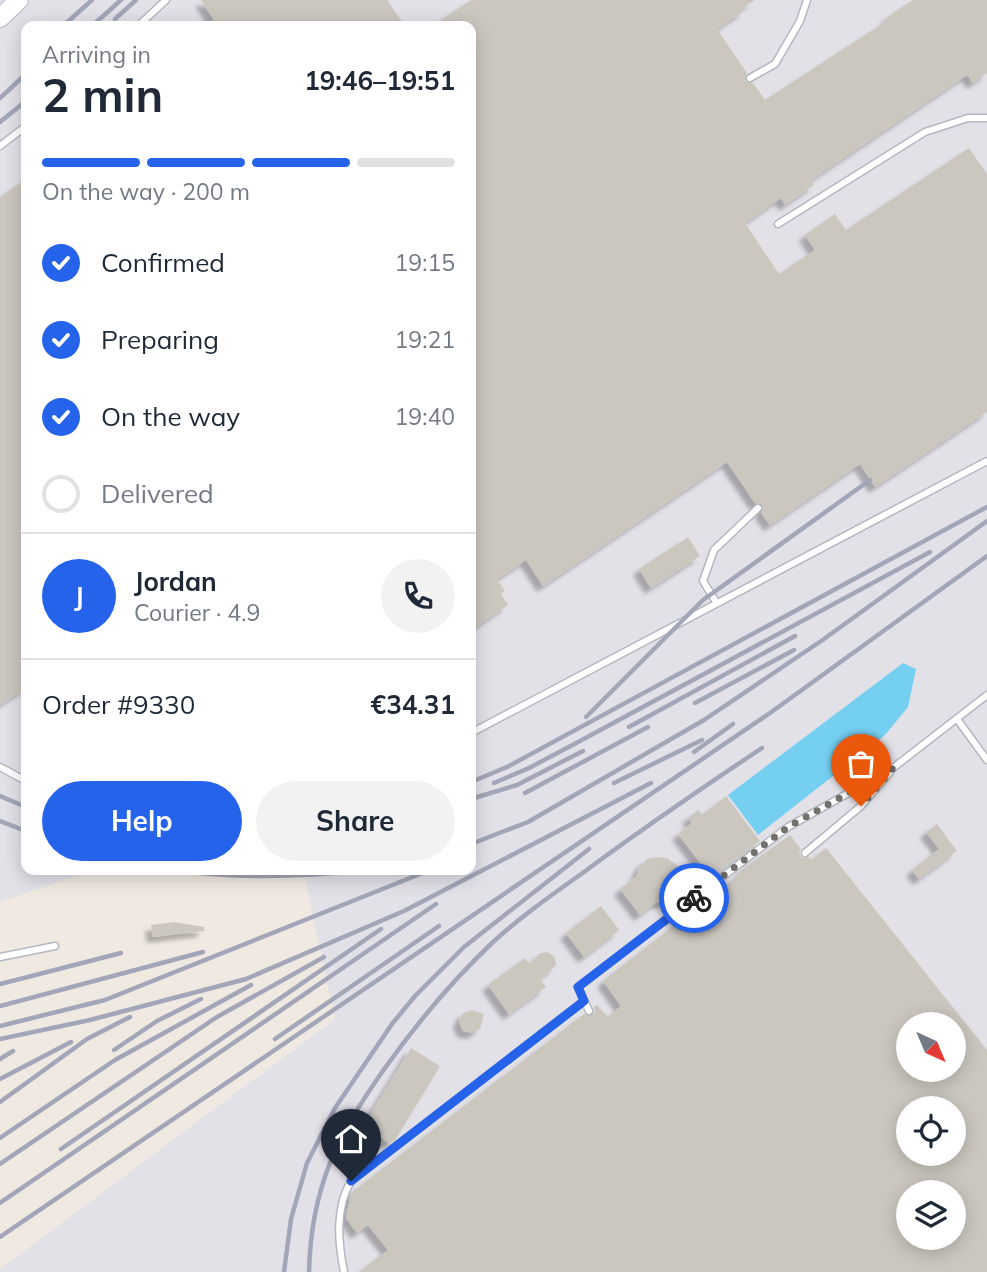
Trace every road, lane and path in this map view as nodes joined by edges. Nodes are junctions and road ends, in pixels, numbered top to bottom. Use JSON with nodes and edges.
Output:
{"nodes":[{"id":1,"x":19,"y":0,"type":"edge"},
{"id":2,"x":166,"y":0,"type":"edge"},
{"id":3,"x":807,"y":0,"type":"edge"},
{"id":4,"x":0,"y":18,"type":"edge"},
{"id":5,"x":143,"y":21,"type":"edge"},
{"id":6,"x":750,"y":78,"type":"dead end"},
{"id":7,"x":987,"y":118,"type":"edge"},
{"id":8,"x":21,"y":131,"type":"edge"},
{"id":9,"x":0,"y":146,"type":"edge"},
{"id":10,"x":778,"y":224,"type":"dead end"},
{"id":11,"x":987,"y":461,"type":"edge"},
{"id":12,"x":758,"y":508,"type":"dead end"},
{"id":13,"x":716,"y":602,"type":"junction"},
{"id":14,"x":987,"y":695,"type":"edge"},
{"id":15,"x":957,"y":719,"type":"junction"},
{"id":16,"x":476,"y":730,"type":"edge"},
{"id":17,"x":987,"y":761,"type":"edge"},
{"id":18,"x":0,"y":768,"type":"edge"},
{"id":19,"x":893,"y":768,"type":"junction"},
{"id":20,"x":21,"y":778,"type":"edge"},
{"id":21,"x":805,"y":853,"type":"dead end"},
{"id":22,"x":55,"y":946,"type":"dead end"},
{"id":23,"x":0,"y":957,"type":"edge"},
{"id":24,"x":584,"y":1001,"type":"junction"},
{"id":25,"x":589,"y":1011,"type":"dead end"},
{"id":26,"x":366,"y":1134,"type":"dead end"},
{"id":27,"x":351,"y":1181,"type":"junction"},
{"id":28,"x":344,"y":1272,"type":"edge"}],
"edges":[{"from":1,"to":4,"type":"main road"},
{"from":2,"to":5,"type":"lane"},
{"from":3,"to":6,"type":"lane"},
{"from":7,"to":10,"type":"lane"},
{"from":8,"to":9,"type":"lane"},
{"from":11,"to":13,"type":"lane"},
{"from":12,"to":13,"type":"lane"},
{"from":13,"to":16,"type":"lane"},
{"from":14,"to":15,"type":"lane"},
{"from":15,"to":17,"type":"lane"},
{"from":15,"to":19,"type":"lane"},
{"from":18,"to":20,"type":"lane"},
{"from":19,"to":21,"type":"lane"},
{"from":19,"to":24,"type":"lane"},
{"from":22,"to":23,"type":"lane"},
{"from":24,"to":25,"type":"lane"},
{"from":24,"to":27,"type":"lane"},
{"from":26,"to":27,"type":"lane"},
{"from":27,"to":28,"type":"lane"}]}
